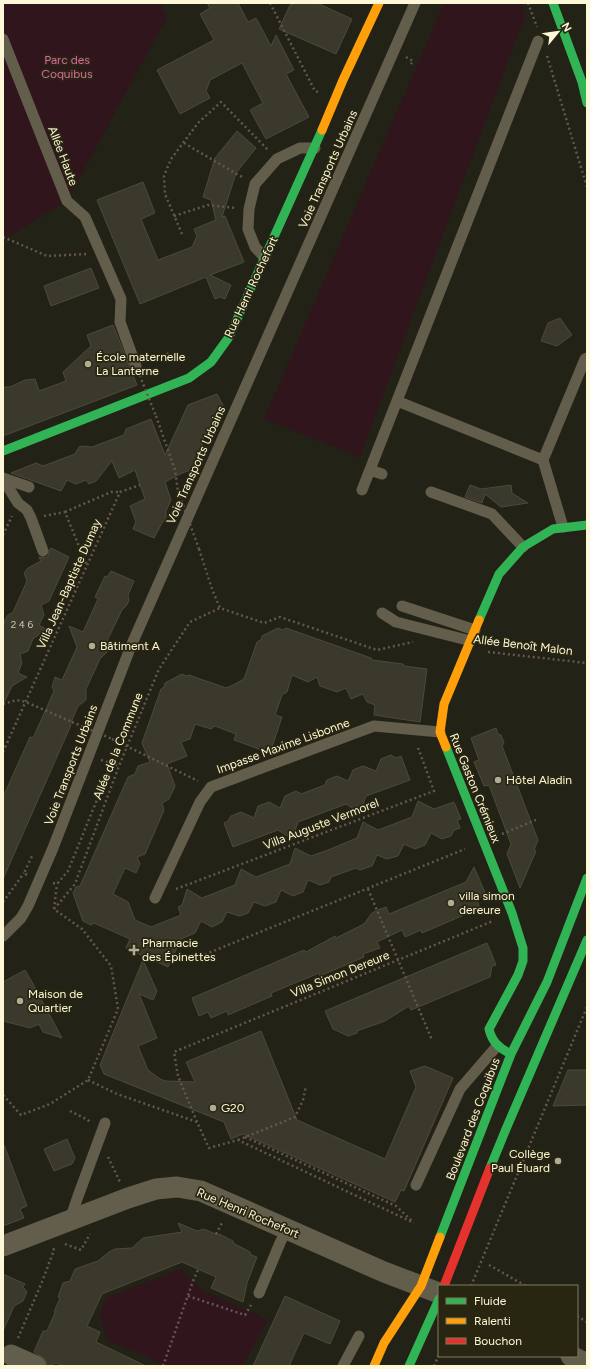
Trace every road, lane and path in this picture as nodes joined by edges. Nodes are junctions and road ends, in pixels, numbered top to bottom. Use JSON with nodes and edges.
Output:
{"nodes":[{"id":1,"x":270,"y":3,"type":"edge"},
{"id":2,"x":379,"y":3,"type":"edge"},
{"id":3,"x":415,"y":3,"type":"edge"},
{"id":4,"x":528,"y":3,"type":"edge"},
{"id":5,"x":553,"y":3,"type":"edge"},
{"id":6,"x":538,"y":28,"type":"dead end"},
{"id":7,"x":3,"y":39,"type":"edge"},
{"id":8,"x":538,"y":41,"type":"dead end"},
{"id":9,"x":547,"y":55,"type":"dead end"},
{"id":10,"x":406,"y":57,"type":"dead end"},
{"id":11,"x":411,"y":64,"type":"dead end"},
{"id":12,"x":336,"y":99,"type":"junction"},
{"id":13,"x":587,"y":103,"type":"edge"},
{"id":14,"x":184,"y":143,"type":"junction"},
{"id":15,"x":316,"y":148,"type":"junction"},
{"id":16,"x":276,"y":159,"type":"junction"},
{"id":17,"x":255,"y":184,"type":"junction"},
{"id":18,"x":587,"y":187,"type":"edge"},
{"id":19,"x":249,"y":209,"type":"junction"},
{"id":20,"x":174,"y":216,"type":"junction"},
{"id":21,"x":182,"y":234,"type":"dead end"},
{"id":22,"x":3,"y":237,"type":"edge"},
{"id":23,"x":88,"y":254,"type":"dead end"},
{"id":24,"x":265,"y":258,"type":"junction"},
{"id":25,"x":170,"y":353,"type":"dead end"},
{"id":26,"x":587,"y":358,"type":"edge"},
{"id":27,"x":136,"y":366,"type":"junction"},
{"id":28,"x":397,"y":401,"type":"junction"},
{"id":29,"x":3,"y":451,"type":"edge"},
{"id":30,"x":543,"y":460,"type":"junction"},
{"id":31,"x":370,"y":470,"type":"junction"},
{"id":32,"x":382,"y":474,"type":"dead end"},
{"id":33,"x":3,"y":479,"type":"edge"},
{"id":34,"x":140,"y":485,"type":"dead end"},
{"id":35,"x":29,"y":487,"type":"dead end"},
{"id":36,"x":362,"y":490,"type":"dead end"},
{"id":37,"x":120,"y":492,"type":"junction"},
{"id":38,"x":431,"y":492,"type":"dead end"},
{"id":39,"x":18,"y":503,"type":"junction"},
{"id":40,"x":65,"y":512,"type":"junction"},
{"id":41,"x":31,"y":518,"type":"junction"},
{"id":42,"x":587,"y":525,"type":"edge"},
{"id":43,"x":563,"y":527,"type":"junction"},
{"id":44,"x":3,"y":535,"type":"edge"},
{"id":45,"x":524,"y":546,"type":"junction"},
{"id":46,"x":43,"y":551,"type":"dead end"},
{"id":47,"x":87,"y":566,"type":"junction"},
{"id":48,"x":402,"y":606,"type":"dead end"},
{"id":49,"x":220,"y":608,"type":"junction"},
{"id":50,"x":382,"y":613,"type":"dead end"},
{"id":51,"x":471,"y":640,"type":"junction"},
{"id":52,"x":415,"y":642,"type":"dead end"},
{"id":53,"x":587,"y":662,"type":"edge"},
{"id":54,"x":26,"y":702,"type":"junction"},
{"id":55,"x":3,"y":704,"type":"edge"},
{"id":56,"x":411,"y":730,"type":"junction"},
{"id":57,"x":440,"y":732,"type":"junction"},
{"id":58,"x":128,"y":748,"type":"junction"},
{"id":59,"x":3,"y":752,"type":"edge"},
{"id":60,"x":211,"y":787,"type":"junction"},
{"id":61,"x":536,"y":820,"type":"dead end"},
{"id":62,"x":484,"y":842,"type":"junction"},
{"id":63,"x":24,"y":873,"type":"dead end"},
{"id":64,"x":587,"y":878,"type":"edge"},
{"id":65,"x":57,"y":884,"type":"dead end"},
{"id":66,"x":368,"y":889,"type":"junction"},
{"id":67,"x":155,"y":898,"type":"joint"},
{"id":68,"x":3,"y":902,"type":"edge"},
{"id":69,"x":54,"y":909,"type":"junction"},
{"id":70,"x":512,"y":913,"type":"junction"},
{"id":71,"x":3,"y":936,"type":"edge"},
{"id":72,"x":587,"y":940,"type":"edge"},
{"id":73,"x":192,"y":960,"type":"dead end"},
{"id":74,"x":398,"y":960,"type":"junction"},
{"id":75,"x":587,"y":1007,"type":"edge"},
{"id":76,"x":432,"y":1040,"type":"dead end"},
{"id":77,"x":497,"y":1046,"type":"junction"},
{"id":78,"x":511,"y":1054,"type":"junction"},
{"id":79,"x":88,"y":1080,"type":"junction"},
{"id":80,"x":306,"y":1086,"type":"dead end"},
{"id":81,"x":3,"y":1095,"type":"edge"},
{"id":82,"x":197,"y":1122,"type":"junction"},
{"id":83,"x":106,"y":1123,"type":"dead end"},
{"id":84,"x":245,"y":1137,"type":"junction"},
{"id":85,"x":238,"y":1140,"type":"junction"},
{"id":86,"x":416,"y":1184,"type":"dead end"},
{"id":87,"x":225,"y":1217,"type":"dead end"},
{"id":88,"x":70,"y":1221,"type":"junction"},
{"id":89,"x":287,"y":1228,"type":"junction"},
{"id":90,"x":92,"y":1231,"type":"dead end"},
{"id":91,"x":216,"y":1234,"type":"dead end"},
{"id":92,"x":49,"y":1242,"type":"dead end"},
{"id":93,"x":3,"y":1246,"type":"edge"},
{"id":94,"x":54,"y":1250,"type":"junction"},
{"id":95,"x":490,"y":1264,"type":"dead end"},
{"id":96,"x":198,"y":1270,"type":"dead end"},
{"id":97,"x":444,"y":1285,"type":"edge"},
{"id":98,"x":471,"y":1285,"type":"edge"},
{"id":99,"x":524,"y":1285,"type":"edge"},
{"id":100,"x":430,"y":1290,"type":"edge"},
{"id":101,"x":259,"y":1293,"type":"joint"},
{"id":102,"x":188,"y":1296,"type":"junction"},
{"id":103,"x":438,"y":1301,"type":"edge"},
{"id":104,"x":578,"y":1317,"type":"edge"},
{"id":105,"x":587,"y":1322,"type":"edge"},
{"id":106,"x":359,"y":1336,"type":"dead end"},
{"id":107,"x":11,"y":1355,"type":"joint"},
{"id":108,"x":573,"y":1357,"type":"edge"},
{"id":109,"x":587,"y":1364,"type":"edge"},
{"id":110,"x":36,"y":1366,"type":"edge"},
{"id":111,"x":163,"y":1366,"type":"edge"},
{"id":112,"x":343,"y":1366,"type":"edge"},
{"id":113,"x":374,"y":1366,"type":"edge"},
{"id":114,"x":408,"y":1366,"type":"edge"}],
"edges":[{"from":1,"to":12,"type":"path"},
{"from":2,"to":12,"type":"street","name":"Rue Henri Rochefort"},
{"from":3,"to":71,"type":"lane","name":"Voie Transports Urbains"},
{"from":4,"to":6,"type":"path"},
{"from":5,"to":13,"type":"street"},
{"from":7,"to":27,"type":"lane","name":"Allée Haute"},
{"from":8,"to":28,"type":"lane"},
{"from":9,"to":18,"type":"path"},
{"from":10,"to":11,"type":"path"},
{"from":12,"to":15,"type":"street","name":"Rue Henri Rochefort"},
{"from":14,"to":16,"type":"path"},
{"from":14,"to":17,"type":"path"},
{"from":14,"to":20,"type":"path"},
{"from":15,"to":16,"type":"lane"},
{"from":15,"to":24,"type":"street","name":"Rue Henri Rochefort"},
{"from":16,"to":17,"type":"lane"},
{"from":17,"to":19,"type":"lane"},
{"from":19,"to":20,"type":"path"},
{"from":19,"to":24,"type":"lane"},
{"from":20,"to":21,"type":"path"},
{"from":22,"to":23,"type":"path"},
{"from":24,"to":29,"type":"street","name":"Rue Henri Rochefort"},
{"from":25,"to":27,"type":"path"},
{"from":26,"to":30,"type":"lane"},
{"from":27,"to":49,"type":"path","bridge":true},
{"from":28,"to":30,"type":"lane"},
{"from":28,"to":31,"type":"lane"},
{"from":30,"to":43,"type":"lane"},
{"from":31,"to":32,"type":"lane"},
{"from":31,"to":36,"type":"lane"},
{"from":33,"to":35,"type":"lane"},
{"from":33,"to":39,"type":"lane"},
{"from":34,"to":37,"type":"path"},
{"from":37,"to":40,"type":"path"},
{"from":37,"to":47,"type":"path","name":"Villa Jean-Baptiste Dumay"},
{"from":38,"to":45,"type":"lane"},
{"from":39,"to":41,"type":"lane"},
{"from":39,"to":44,"type":"path"},
{"from":40,"to":41,"type":"path"},
{"from":40,"to":47,"type":"path"},
{"from":41,"to":46,"type":"lane"},
{"from":42,"to":43,"type":"street","name":"Rue Gaston Crémieux"},
{"from":43,"to":45,"type":"street","name":"Rue Gaston Crémieux"},
{"from":45,"to":51,"type":"street","name":"Rue Gaston Crémieux"},
{"from":47,"to":54,"type":"path","name":"Villa Jean-Baptiste Dumay"},
{"from":48,"to":51,"type":"lane"},
{"from":49,"to":52,"type":"path"},
{"from":49,"to":58,"type":"path","name":"Allée de la Commune"},
{"from":50,"to":51,"type":"lane"},
{"from":51,"to":53,"type":"path","name":"Allée Benoît Malon"},
{"from":51,"to":57,"type":"street","name":"Rue Gaston Crémieux"},
{"from":54,"to":55,"type":"path"},
{"from":54,"to":58,"type":"path","bridge":true},
{"from":54,"to":59,"type":"path","name":"Villa Jean-Baptiste Dumay"},
{"from":56,"to":57,"type":"lane","name":"Impasse Maxime Lisbonne"},
{"from":56,"to":60,"type":"lane","name":"Impasse Maxime Lisbonne"},
{"from":56,"to":67,"type":"path","name":"Villa Auguste Vermorel"},
{"from":57,"to":62,"type":"street","name":"Rue Gaston Crémieux"},
{"from":58,"to":60,"type":"path"},
{"from":58,"to":69,"type":"path","name":"Allée de la Commune"},
{"from":60,"to":67,"type":"lane","name":"Impasse Maxime Lisbonne"},
{"from":61,"to":62,"type":"path"},
{"from":62,"to":66,"type":"path"},
{"from":62,"to":70,"type":"street","name":"Rue Gaston Crémieux"},
{"from":63,"to":68,"type":"path"},
{"from":64,"to":78,"type":"street","name":"Boulevard des Coquibus"},
{"from":65,"to":69,"type":"path"},
{"from":66,"to":73,"type":"path"},
{"from":66,"to":74,"type":"path"},
{"from":69,"to":79,"type":"path"},
{"from":70,"to":74,"type":"path","name":"Villa Simon Dereure"},
{"from":70,"to":77,"type":"street","name":"Rue Gaston Crémieux"},
{"from":72,"to":97,"type":"street"},
{"from":74,"to":76,"type":"path"},
{"from":74,"to":82,"type":"path","name":"Villa Simon Dereure"},
{"from":75,"to":98,"type":"path"},
{"from":77,"to":78,"type":"street"},
{"from":77,"to":86,"type":"lane"},
{"from":78,"to":100,"type":"street","name":"Boulevard des Coquibus"},
{"from":79,"to":81,"type":"path"},
{"from":79,"to":82,"type":"path"},
{"from":80,"to":84,"type":"path"},
{"from":82,"to":85,"type":"path"},
{"from":83,"to":88,"type":"lane"},
{"from":84,"to":85,"type":"path"},
{"from":84,"to":85,"type":"path"},
{"from":87,"to":91,"type":"path"},
{"from":88,"to":89,"type":"street","name":"Rue Henri Rochefort"},
{"from":88,"to":93,"type":"street","name":"Rue Henri Rochefort"},
{"from":89,"to":100,"type":"street","name":"Rue Henri Rochefort"},
{"from":89,"to":101,"type":"lane"},
{"from":90,"to":94,"type":"path"},
{"from":92,"to":94,"type":"path"},
{"from":94,"to":107,"type":"path"},
{"from":95,"to":99,"type":"path"},
{"from":96,"to":102,"type":"path"},
{"from":100,"to":113,"type":"street","name":"Boulevard des Coquibus"},
{"from":101,"to":102,"type":"path"},
{"from":102,"to":111,"type":"path"},
{"from":103,"to":114,"type":"street"},
{"from":104,"to":105,"type":"path"},
{"from":106,"to":112,"type":"lane"},
{"from":107,"to":110,"type":"street"},
{"from":108,"to":109,"type":"street"}]}
